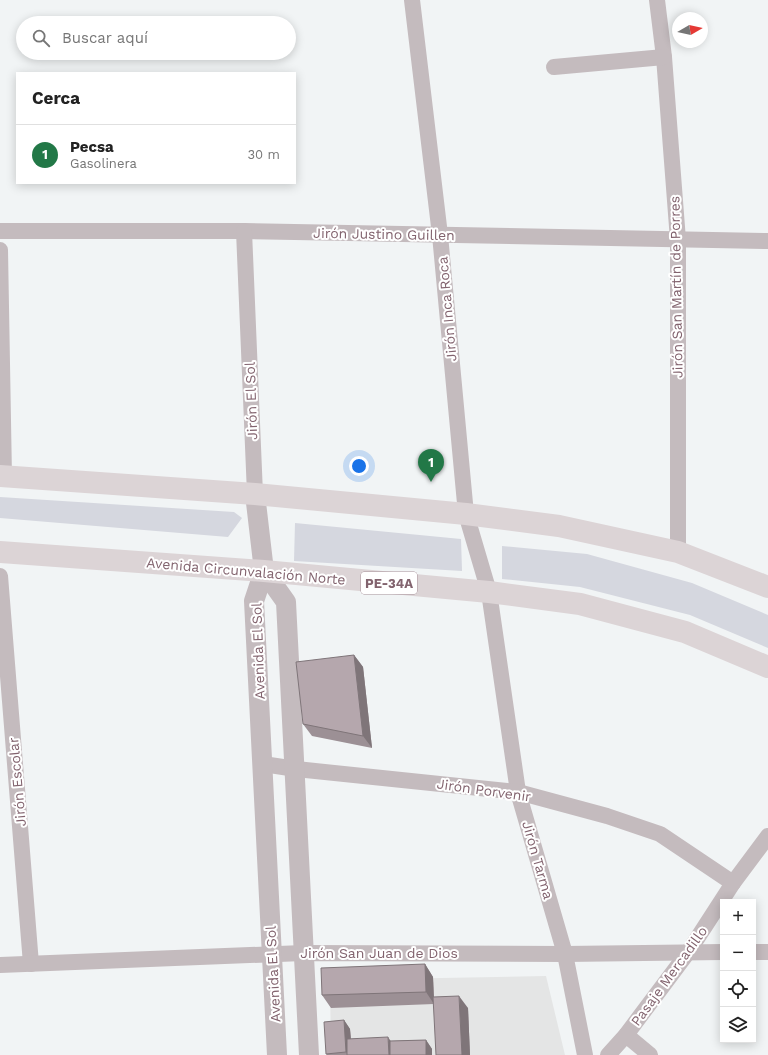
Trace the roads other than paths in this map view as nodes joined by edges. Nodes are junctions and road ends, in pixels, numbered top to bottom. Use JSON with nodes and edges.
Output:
{"nodes":[{"id":1,"x":412,"y":0,"type":"edge"},
{"id":2,"x":657,"y":0,"type":"edge"},
{"id":3,"x":664,"y":57,"type":"junction"},
{"id":4,"x":554,"y":67,"type":"dead end"},
{"id":5,"x":0,"y":231,"type":"edge"},
{"id":6,"x":244,"y":231,"type":"junction"},
{"id":7,"x":440,"y":234,"type":"junction"},
{"id":8,"x":678,"y":240,"type":"junction"},
{"id":9,"x":768,"y":241,"type":"edge"},
{"id":10,"x":0,"y":250,"type":"edge"},
{"id":11,"x":2,"y":476,"type":"edge"},
{"id":12,"x":255,"y":494,"type":"junction"},
{"id":13,"x":466,"y":514,"type":"junction"},
{"id":14,"x":0,"y":552,"type":"edge"},
{"id":15,"x":678,"y":552,"type":"junction"},
{"id":16,"x":264,"y":571,"type":"junction"},
{"id":17,"x":0,"y":576,"type":"edge"},
{"id":18,"x":768,"y":587,"type":"edge"},
{"id":19,"x":489,"y":592,"type":"junction"},
{"id":20,"x":768,"y":667,"type":"edge"},
{"id":21,"x":263,"y":764,"type":"junction"},
{"id":22,"x":296,"y":769,"type":"junction"},
{"id":23,"x":518,"y":792,"type":"junction"},
{"id":24,"x":768,"y":836,"type":"edge"},
{"id":25,"x":734,"y":883,"type":"junction"},
{"id":26,"x":689,"y":951,"type":"junction"},
{"id":27,"x":720,"y":952,"type":"edge"},
{"id":28,"x":756,"y":952,"type":"edge"},
{"id":29,"x":768,"y":952,"type":"edge"},
{"id":30,"x":272,"y":953,"type":"junction"},
{"id":31,"x":303,"y":953,"type":"junction"},
{"id":32,"x":565,"y":954,"type":"junction"},
{"id":33,"x":31,"y":964,"type":"junction"},
{"id":34,"x":0,"y":965,"type":"edge"},
{"id":35,"x":626,"y":1035,"type":"junction"},
{"id":36,"x":277,"y":1055,"type":"edge"},
{"id":37,"x":309,"y":1055,"type":"edge"},
{"id":38,"x":585,"y":1055,"type":"edge"},
{"id":39,"x":608,"y":1055,"type":"edge"},
{"id":40,"x":650,"y":1055,"type":"edge"}],
"edges":[{"from":1,"to":7,"type":"street","name":"Jirón Inca Roca"},
{"from":2,"to":3,"type":"street","name":"Jirón San Martín de Porres"},
{"from":3,"to":4,"type":"street"},
{"from":3,"to":8,"type":"street","name":"Jirón San Martín de Porres"},
{"from":5,"to":6,"type":"street","name":"Jirón Justino Guillen"},
{"from":6,"to":7,"type":"street","name":"Jirón Justino Guillen"},
{"from":6,"to":12,"type":"street","name":"Jirón El Sol"},
{"from":7,"to":8,"type":"street","name":"Jirón Justino Guillen"},
{"from":7,"to":13,"type":"street","name":"Jirón Inca Roca"},
{"from":8,"to":9,"type":"street","name":"Jirón Justino Guillen"},
{"from":8,"to":15,"type":"street","name":"Jirón San Martín de Porres"},
{"from":10,"to":11,"type":"street"},
{"from":11,"to":12,"type":"highway"},
{"from":12,"to":13,"type":"highway"},
{"from":12,"to":16,"type":"street","name":"Jirón El Sol"},
{"from":13,"to":15,"type":"highway"},
{"from":13,"to":19,"type":"street","name":"Jirón Inca Roca"},
{"from":14,"to":16,"type":"highway","name":"Avenida Circunvalación Norte","number":"PE-34A"},
{"from":15,"to":18,"type":"highway"},
{"from":16,"to":19,"type":"highway","name":"Avenida Circunvalación Norte","number":"PE-34A"},
{"from":16,"to":21,"type":"street","name":"Avenida El Sol"},
{"from":16,"to":22,"type":"street","name":"Avenida El Sol"},
{"from":17,"to":33,"type":"street","name":"Jirón Escolar"},
{"from":19,"to":20,"type":"highway","name":"Avenida Circunvalación Norte","number":"PE-34A"},
{"from":19,"to":23,"type":"street","name":"Jirón Tarma"},
{"from":21,"to":22,"type":"street","name":"Jirón Porvenir"},
{"from":21,"to":30,"type":"street","name":"Avenida El Sol"},
{"from":22,"to":23,"type":"street","name":"Jirón Porvenir"},
{"from":22,"to":31,"type":"street","name":"Avenida El Sol"},
{"from":23,"to":25,"type":"street","name":"Jirón Porvenir"},
{"from":23,"to":32,"type":"street","name":"Jirón Tarma"},
{"from":24,"to":25,"type":"street","name":"Pasaje Mercadillo"},
{"from":25,"to":26,"type":"street","name":"Pasaje Mercadillo"},
{"from":26,"to":27,"type":"street","name":"Jirón San Juan de Dios"},
{"from":26,"to":32,"type":"street","name":"Jirón San Juan de Dios"},
{"from":26,"to":35,"type":"street","name":"Pasaje Mercadillo"},
{"from":28,"to":29,"type":"street"},
{"from":30,"to":31,"type":"street","name":"Jirón San Juan de Dios"},
{"from":30,"to":33,"type":"street","name":"Jirón San Juan de Dios"},
{"from":30,"to":36,"type":"street","name":"Avenida El Sol"},
{"from":31,"to":32,"type":"street","name":"Jirón San Juan de Dios"},
{"from":31,"to":37,"type":"street","name":"Avenida El Sol"},
{"from":32,"to":38,"type":"street","name":"Jirón Tarma"},
{"from":33,"to":34,"type":"street","name":"Jirón San Juan de Dios"},
{"from":35,"to":39,"type":"street","name":"Pasaje Mercadillo"},
{"from":35,"to":40,"type":"street"}]}
